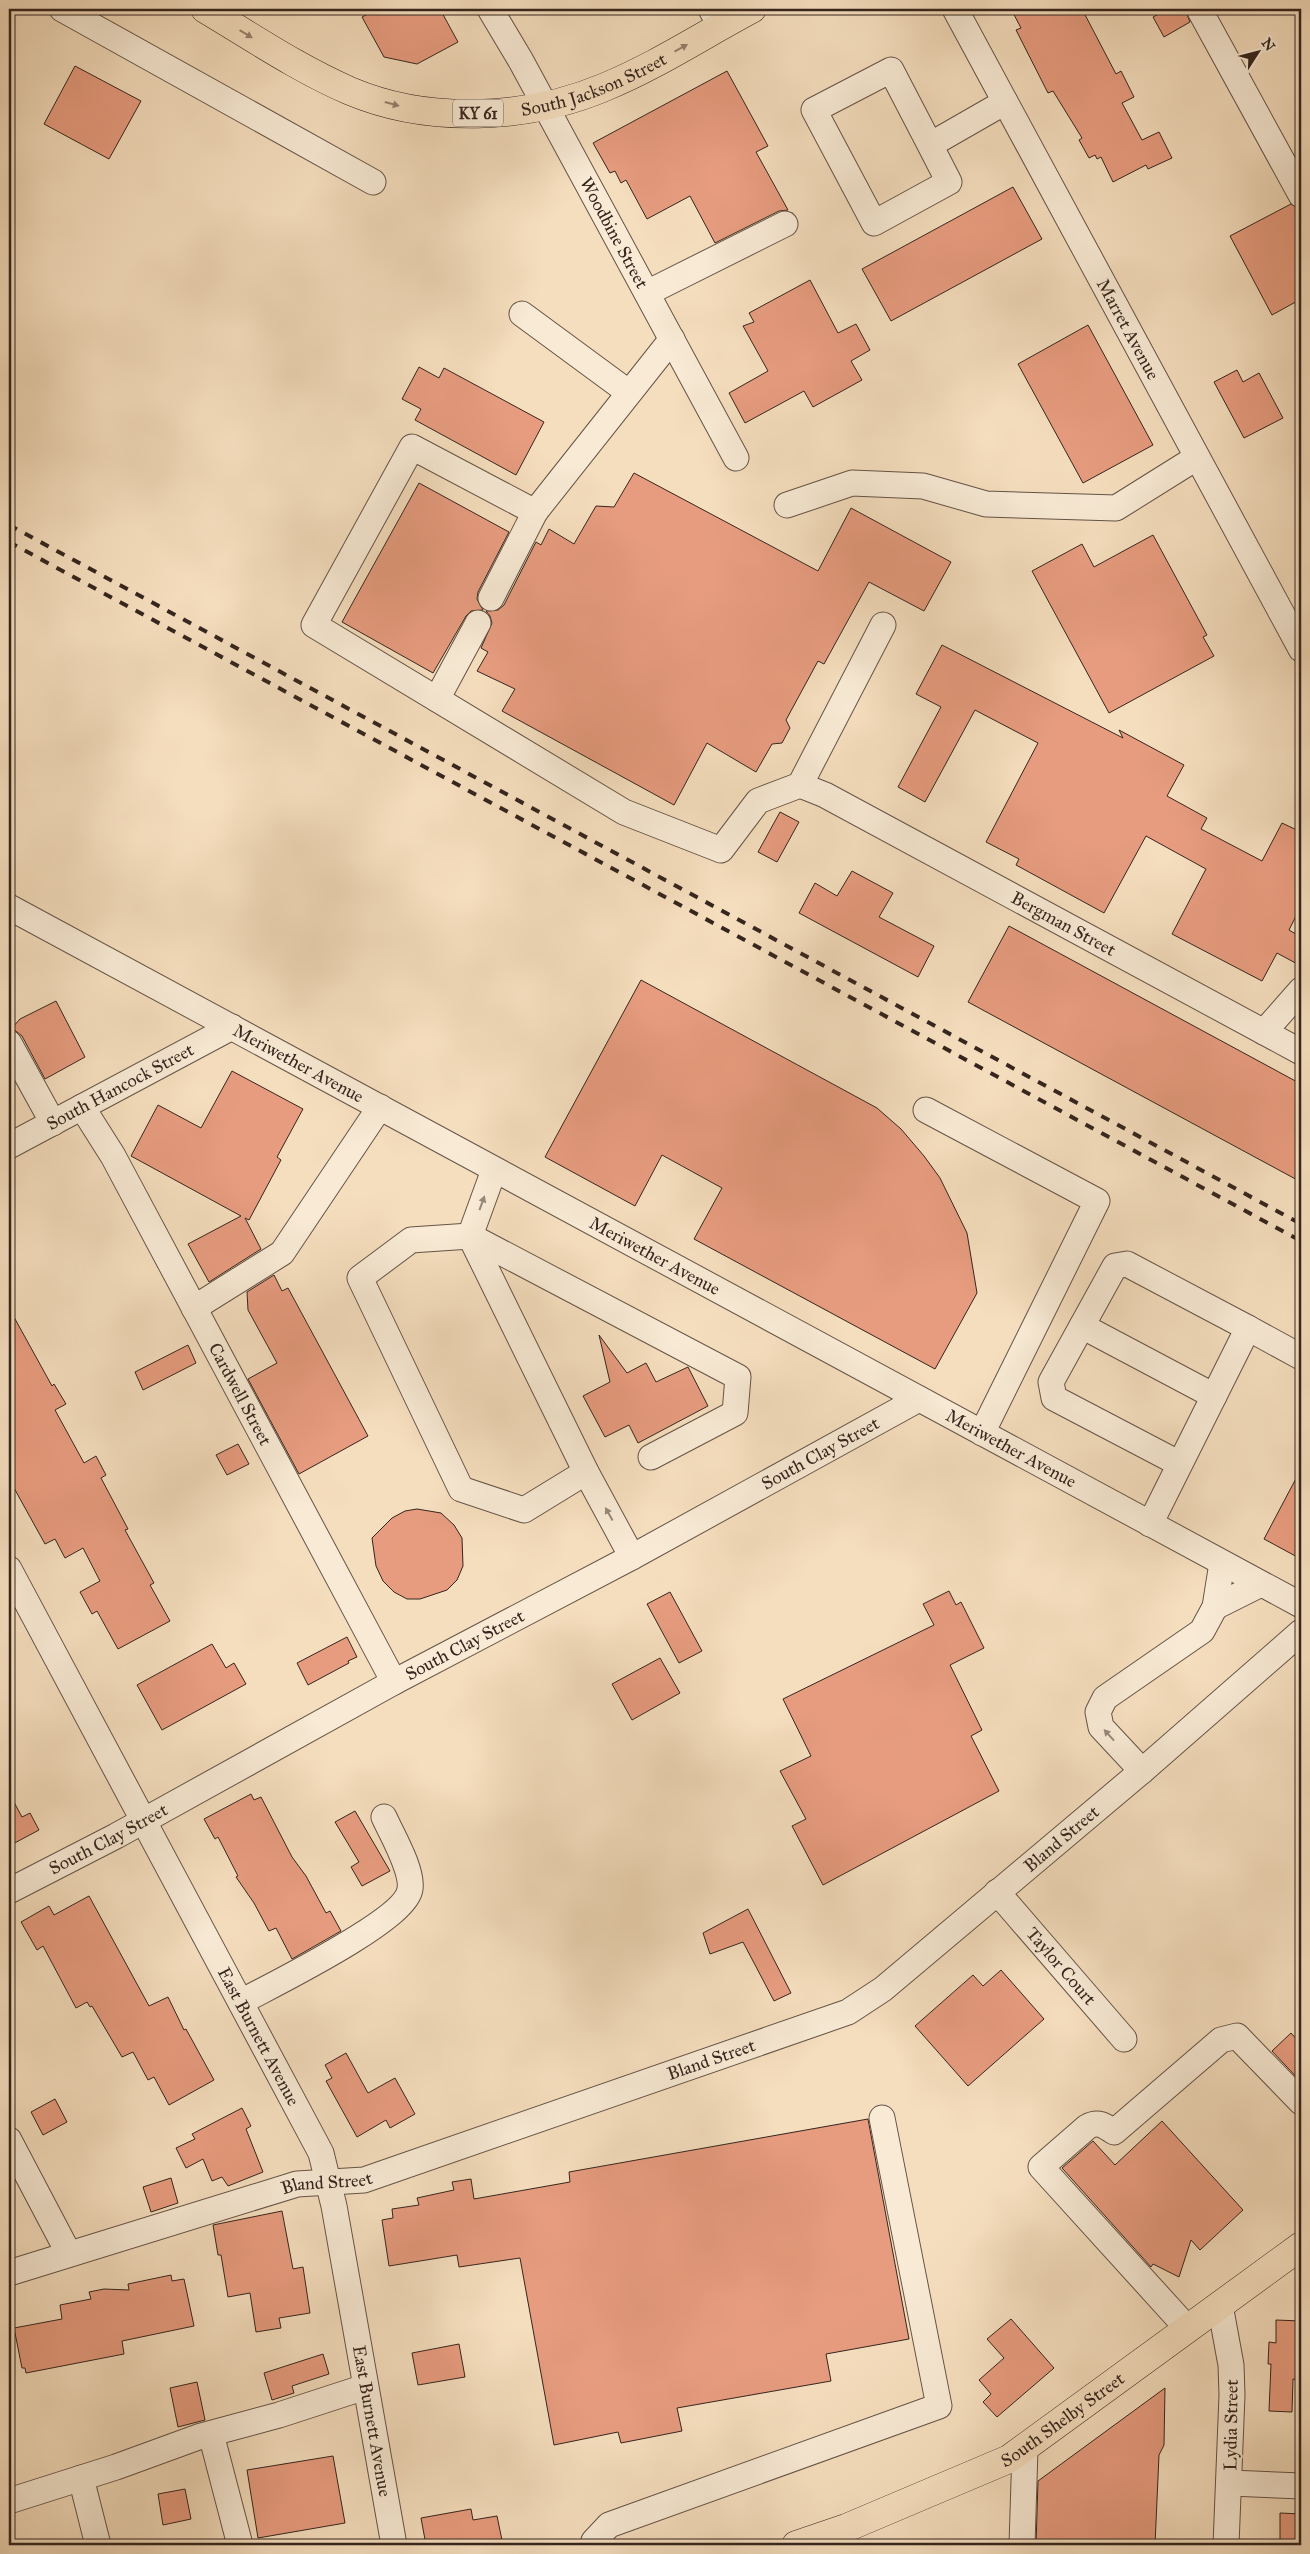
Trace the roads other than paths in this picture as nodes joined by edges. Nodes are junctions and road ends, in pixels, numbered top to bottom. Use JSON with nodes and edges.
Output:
{"nodes":[{"id":1,"x":62,"y":9,"type":"edge"},
{"id":2,"x":205,"y":9,"type":"edge"},
{"id":3,"x":490,"y":9,"type":"edge"},
{"id":4,"x":752,"y":9,"type":"edge"},
{"id":5,"x":955,"y":9,"type":"edge"},
{"id":6,"x":1200,"y":9,"type":"edge"},
{"id":7,"x":716,"y":17,"type":"edge"},
{"id":8,"x":1005,"y":102,"type":"junction"},
{"id":9,"x":546,"y":107,"type":"junction"},
{"id":10,"x":930,"y":145,"type":"junction"},
{"id":11,"x":373,"y":182,"type":"dead end"},
{"id":12,"x":1301,"y":195,"type":"edge"},
{"id":13,"x":785,"y":224,"type":"dead end"},
{"id":14,"x":647,"y":293,"type":"junction"},
{"id":15,"x":522,"y":314,"type":"dead end"},
{"id":16,"x":672,"y":339,"type":"junction"},
{"id":17,"x":628,"y":392,"type":"junction"},
{"id":18,"x":736,"y":458,"type":"dead end"},
{"id":19,"x":1196,"y":458,"type":"junction"},
{"id":20,"x":787,"y":505,"type":"dead end"},
{"id":21,"x":535,"y":512,"type":"junction"},
{"id":22,"x":491,"y":598,"type":"dead end"},
{"id":23,"x":478,"y":623,"type":"dead end"},
{"id":24,"x":883,"y":625,"type":"dead end"},
{"id":25,"x":1301,"y":649,"type":"edge"},
{"id":26,"x":437,"y":699,"type":"junction"},
{"id":27,"x":800,"y":785,"type":"junction"},
{"id":28,"x":9,"y":907,"type":"edge"},
{"id":29,"x":1301,"y":990,"type":"edge"},
{"id":30,"x":232,"y":1027,"type":"junction"},
{"id":31,"x":1264,"y":1032,"type":"junction"},
{"id":32,"x":9,"y":1043,"type":"edge"},
{"id":33,"x":1301,"y":1052,"type":"edge"},
{"id":34,"x":82,"y":1107,"type":"junction"},
{"id":35,"x":380,"y":1107,"type":"junction"},
{"id":36,"x":926,"y":1110,"type":"dead end"},
{"id":37,"x":53,"y":1123,"type":"junction"},
{"id":38,"x":9,"y":1146,"type":"edge"},
{"id":39,"x":494,"y":1170,"type":"junction"},
{"id":40,"x":470,"y":1236,"type":"junction"},
{"id":41,"x":194,"y":1308,"type":"junction"},
{"id":42,"x":1082,"y":1326,"type":"junction"},
{"id":43,"x":1248,"y":1328,"type":"junction"},
{"id":44,"x":1301,"y":1357,"type":"edge"},
{"id":45,"x":1214,"y":1396,"type":"junction"},
{"id":46,"x":919,"y":1399,"type":"junction"},
{"id":47,"x":982,"y":1433,"type":"junction"},
{"id":48,"x":651,"y":1457,"type":"dead end"},
{"id":49,"x":1180,"y":1464,"type":"junction"},
{"id":50,"x":586,"y":1472,"type":"junction"},
{"id":51,"x":1150,"y":1524,"type":"junction"},
{"id":52,"x":632,"y":1557,"type":"junction"},
{"id":53,"x":1222,"y":1563,"type":"junction"},
{"id":54,"x":9,"y":1569,"type":"edge"},
{"id":55,"x":1261,"y":1584,"type":"junction"},
{"id":56,"x":1301,"y":1605,"type":"edge"},
{"id":57,"x":1215,"y":1607,"type":"junction"},
{"id":58,"x":1301,"y":1632,"type":"edge"},
{"id":59,"x":394,"y":1682,"type":"junction"},
{"id":60,"x":1142,"y":1771,"type":"junction"},
{"id":61,"x":384,"y":1817,"type":"dead end"},
{"id":62,"x":144,"y":1821,"type":"junction"},
{"id":63,"x":9,"y":1891,"type":"edge"},
{"id":64,"x":997,"y":1892,"type":"junction"},
{"id":65,"x":241,"y":2002,"type":"junction"},
{"id":66,"x":1124,"y":2039,"type":"dead end"},
{"id":67,"x":1301,"y":2102,"type":"edge"},
{"id":68,"x":882,"y":2118,"type":"dead end"},
{"id":69,"x":9,"y":2140,"type":"edge"},
{"id":70,"x":329,"y":2182,"type":"junction"},
{"id":71,"x":1301,"y":2246,"type":"edge"},
{"id":72,"x":69,"y":2254,"type":"junction"},
{"id":73,"x":9,"y":2273,"type":"edge"},
{"id":74,"x":1220,"y":2305,"type":"junction"},
{"id":75,"x":1188,"y":2329,"type":"junction"},
{"id":76,"x":365,"y":2387,"type":"junction"},
{"id":77,"x":211,"y":2434,"type":"junction"},
{"id":78,"x":1025,"y":2449,"type":"junction"},
{"id":79,"x":81,"y":2478,"type":"junction"},
{"id":80,"x":1230,"y":2483,"type":"junction"},
{"id":81,"x":1301,"y":2486,"type":"edge"},
{"id":82,"x":9,"y":2501,"type":"edge"},
{"id":83,"x":811,"y":2543,"type":"edge"},
{"id":84,"x":98,"y":2545,"type":"edge"},
{"id":85,"x":240,"y":2545,"type":"edge"},
{"id":86,"x":394,"y":2545,"type":"edge"},
{"id":87,"x":595,"y":2545,"type":"edge"},
{"id":88,"x":1022,"y":2545,"type":"edge"},
{"id":89,"x":1226,"y":2545,"type":"edge"}],
"edges":[{"from":1,"to":11,"type":"street"},
{"from":2,"to":9,"type":"main road","name":"South Jackson Street","number":"KY 61","one_way":true},
{"from":3,"to":9,"type":"street","name":"Woodbine Street"},
{"from":4,"to":7,"type":"main road","name":"South Jackson Street","number":"KY 61"},
{"from":5,"to":8,"type":"street","name":"Marret Avenue"},
{"from":6,"to":12,"type":"street"},
{"from":9,"to":7,"type":"main road","name":"South Jackson Street","number":"KY 61","one_way":true},
{"from":8,"to":10,"type":"street"},
{"from":8,"to":19,"type":"street","name":"Marret Avenue"},
{"from":9,"to":14,"type":"street","name":"Woodbine Street"},
{"from":10,"to":10,"type":"street"},
{"from":13,"to":14,"type":"street"},
{"from":14,"to":16,"type":"street","name":"Woodbine Street"},
{"from":15,"to":17,"type":"street"},
{"from":16,"to":17,"type":"street"},
{"from":16,"to":18,"type":"street","name":"Woodbine Street"},
{"from":17,"to":21,"type":"street"},
{"from":19,"to":20,"type":"street"},
{"from":19,"to":25,"type":"street","name":"Marret Avenue"},
{"from":21,"to":22,"type":"street"},
{"from":21,"to":26,"type":"street"},
{"from":23,"to":26,"type":"street"},
{"from":24,"to":27,"type":"street"},
{"from":26,"to":27,"type":"street"},
{"from":27,"to":31,"type":"street","name":"Bergman Street"},
{"from":28,"to":30,"type":"street","name":"Meriwether Avenue"},
{"from":29,"to":31,"type":"street"},
{"from":30,"to":34,"type":"street","name":"South Hancock Street"},
{"from":30,"to":35,"type":"street","name":"Meriwether Avenue"},
{"from":31,"to":33,"type":"street","name":"Bergman Street"},
{"from":32,"to":37,"type":"street"},
{"from":34,"to":37,"type":"street","name":"South Hancock Street"},
{"from":34,"to":41,"type":"street","name":"Cardwell Street"},
{"from":35,"to":39,"type":"street","name":"Meriwether Avenue"},
{"from":35,"to":41,"type":"street"},
{"from":36,"to":47,"type":"street"},
{"from":37,"to":38,"type":"street","name":"South Hancock Street"},
{"from":40,"to":39,"type":"street","one_way":true},
{"from":39,"to":46,"type":"street","name":"Meriwether Avenue"},
{"from":40,"to":48,"type":"street"},
{"from":40,"to":50,"type":"street"},
{"from":40,"to":50,"type":"street"},
{"from":41,"to":59,"type":"street","name":"Cardwell Street"},
{"from":42,"to":43,"type":"street"},
{"from":42,"to":45,"type":"street"},
{"from":42,"to":49,"type":"street"},
{"from":43,"to":44,"type":"street"},
{"from":43,"to":45,"type":"street"},
{"from":45,"to":49,"type":"street"},
{"from":46,"to":47,"type":"street","name":"Meriwether Avenue"},
{"from":46,"to":52,"type":"street","name":"South Clay Street"},
{"from":47,"to":51,"type":"street","name":"Meriwether Avenue"},
{"from":49,"to":51,"type":"street"},
{"from":52,"to":50,"type":"street","one_way":true},
{"from":51,"to":53,"type":"street","name":"Meriwether Avenue"},
{"from":52,"to":59,"type":"street","name":"South Clay Street"},
{"from":53,"to":55,"type":"street","name":"Meriwether Avenue"},
{"from":53,"to":57,"type":"street"},
{"from":54,"to":62,"type":"street","name":"East Burnett Avenue"},
{"from":55,"to":56,"type":"street","name":"Meriwether Avenue"},
{"from":55,"to":57,"type":"street"},
{"from":60,"to":57,"type":"street","one_way":true},
{"from":58,"to":60,"type":"street","name":"Bland Street"},
{"from":59,"to":62,"type":"street","name":"South Clay Street"},
{"from":60,"to":64,"type":"street","name":"Bland Street"},
{"from":61,"to":65,"type":"street"},
{"from":62,"to":63,"type":"street","name":"South Clay Street"},
{"from":62,"to":65,"type":"street","name":"East Burnett Avenue"},
{"from":64,"to":66,"type":"street","name":"Taylor Court"},
{"from":64,"to":70,"type":"street","name":"Bland Street"},
{"from":65,"to":70,"type":"street","name":"East Burnett Avenue"},
{"from":67,"to":75,"type":"street"},
{"from":68,"to":87,"type":"street"},
{"from":69,"to":72,"type":"street"},
{"from":70,"to":72,"type":"street","name":"Bland Street"},
{"from":70,"to":76,"type":"street","name":"East Burnett Avenue"},
{"from":71,"to":74,"type":"main road","name":"South Shelby Street"},
{"from":72,"to":73,"type":"street","name":"Bland Street"},
{"from":74,"to":75,"type":"main road","name":"South Shelby Street"},
{"from":74,"to":80,"type":"street","name":"Lydia Street"},
{"from":75,"to":78,"type":"main road","name":"South Shelby Street"},
{"from":76,"to":77,"type":"street"},
{"from":76,"to":86,"type":"street","name":"East Burnett Avenue"},
{"from":77,"to":79,"type":"street"},
{"from":77,"to":85,"type":"street"},
{"from":78,"to":83,"type":"main road","name":"South Shelby Street"},
{"from":78,"to":88,"type":"street"},
{"from":79,"to":82,"type":"street"},
{"from":79,"to":84,"type":"street"},
{"from":80,"to":81,"type":"street"},
{"from":80,"to":89,"type":"street","name":"Lydia Street"}]}
